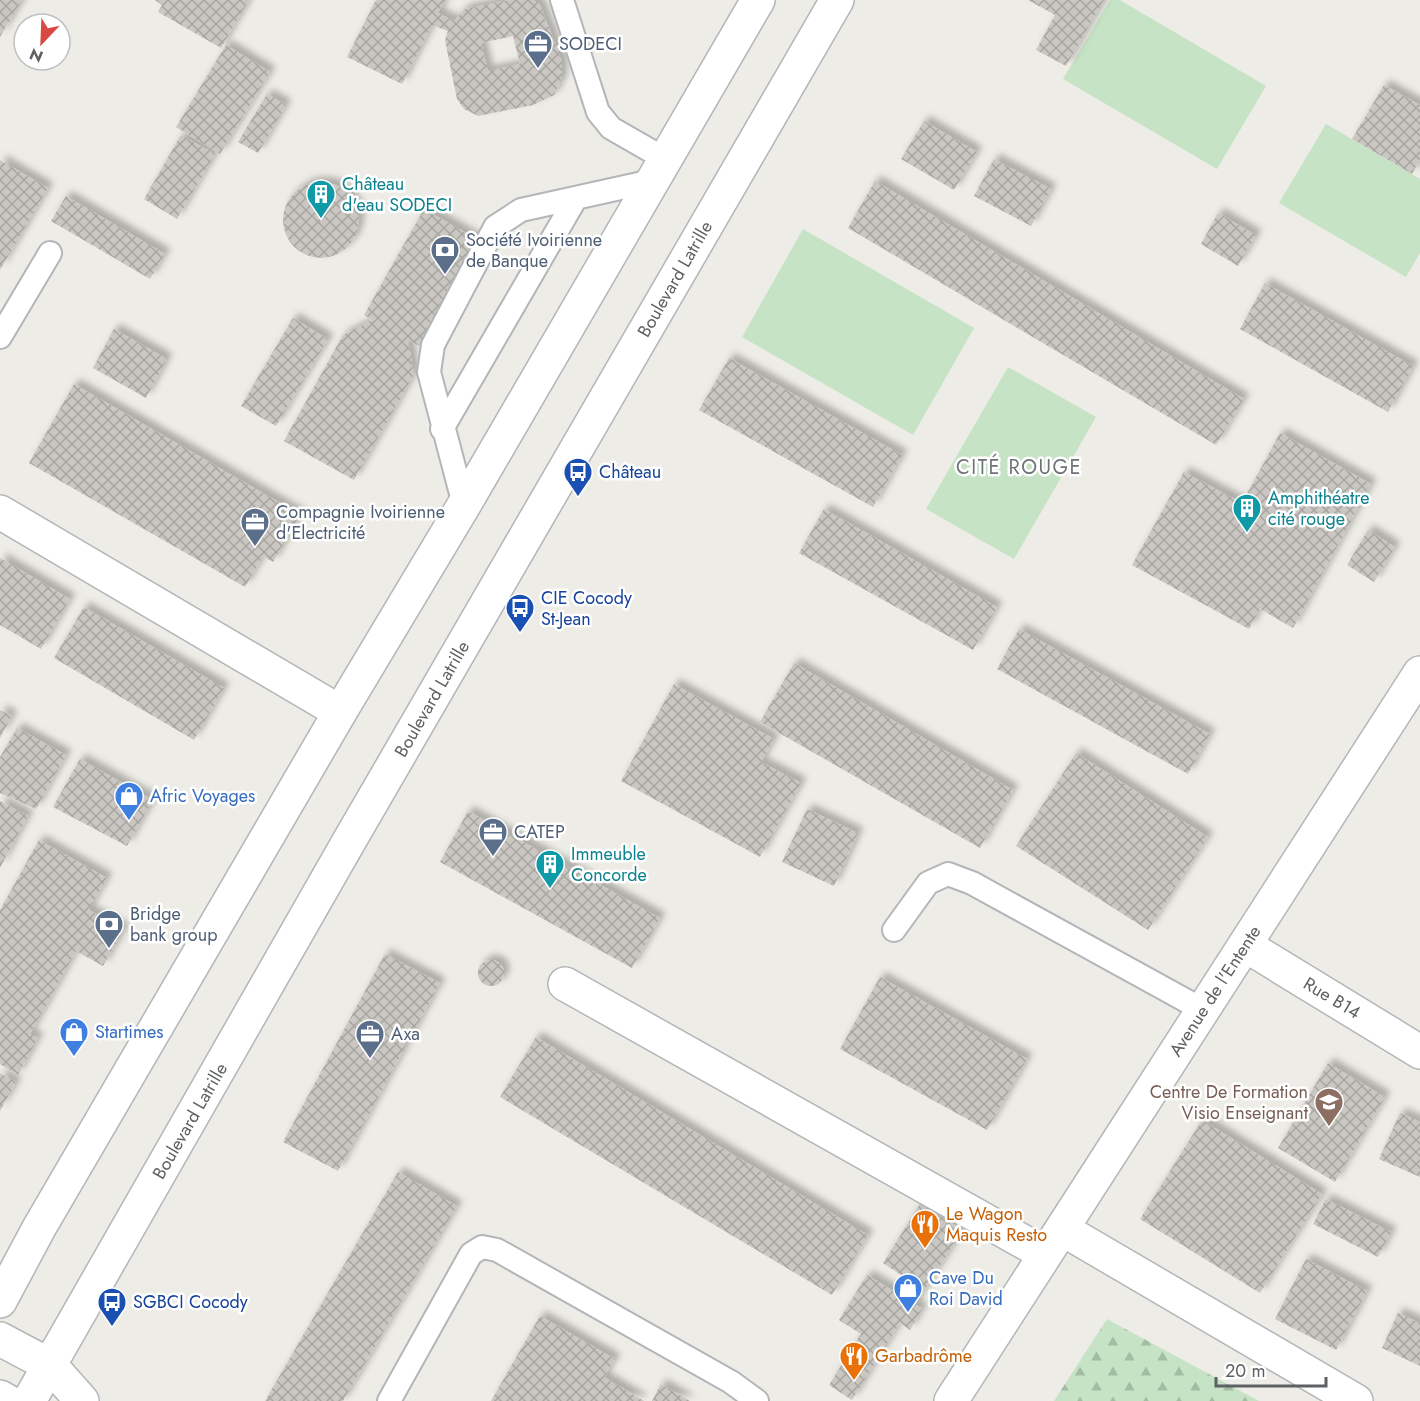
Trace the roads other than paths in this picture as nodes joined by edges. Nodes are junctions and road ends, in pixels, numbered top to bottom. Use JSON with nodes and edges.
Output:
{"nodes":[{"id":1,"x":562,"y":0,"type":"edge"},
{"id":2,"x":758,"y":0,"type":"edge"},
{"id":3,"x":837,"y":0,"type":"edge"},
{"id":4,"x":658,"y":170,"type":"junction"},
{"id":5,"x":576,"y":198,"type":"junction"},
{"id":6,"x":50,"y":253,"type":"dead end"},
{"id":7,"x":0,"y":337,"type":"edge"},
{"id":8,"x":442,"y":429,"type":"junction"},
{"id":9,"x":464,"y":506,"type":"junction"},
{"id":10,"x":0,"y":512,"type":"edge"},
{"id":11,"x":1420,"y":673,"type":"edge"},
{"id":12,"x":340,"y":712,"type":"junction"},
{"id":13,"x":894,"y":930,"type":"dead end"},
{"id":14,"x":1245,"y":945,"type":"junction"},
{"id":15,"x":565,"y":984,"type":"dead end"},
{"id":16,"x":1203,"y":1010,"type":"junction"},
{"id":17,"x":1420,"y":1052,"type":"edge"},
{"id":18,"x":1053,"y":1242,"type":"junction"},
{"id":19,"x":0,"y":1301,"type":"edge"},
{"id":20,"x":0,"y":1339,"type":"edge"},
{"id":21,"x":51,"y":1366,"type":"junction"},
{"id":22,"x":0,"y":1397,"type":"edge"},
{"id":23,"x":7,"y":1401,"type":"edge"},
{"id":24,"x":30,"y":1401,"type":"edge"},
{"id":25,"x":82,"y":1401,"type":"edge"},
{"id":26,"x":388,"y":1401,"type":"edge"},
{"id":27,"x":757,"y":1401,"type":"edge"},
{"id":28,"x":951,"y":1401,"type":"edge"},
{"id":29,"x":1356,"y":1401,"type":"edge"}],
"edges":[{"from":1,"to":4,"type":"lane"},
{"from":2,"to":4,"type":"main road"},
{"from":3,"to":21,"type":"main road","name":"Boulevard Latrille"},
{"from":4,"to":5,"type":"lane"},
{"from":4,"to":9,"type":"main road"},
{"from":5,"to":8,"type":"lane"},
{"from":5,"to":8,"type":"lane"},
{"from":6,"to":7,"type":"lane"},
{"from":8,"to":9,"type":"lane"},
{"from":9,"to":12,"type":"main road"},
{"from":10,"to":12,"type":"main road"},
{"from":11,"to":14,"type":"main road","name":"Avenue de l'Entente"},
{"from":12,"to":19,"type":"main road"},
{"from":13,"to":16,"type":"lane"},
{"from":14,"to":16,"type":"main road","name":"Avenue de l'Entente"},
{"from":14,"to":17,"type":"main road","name":"Rue B14"},
{"from":15,"to":18,"type":"main road"},
{"from":16,"to":18,"type":"main road","name":"Avenue de l'Entente"},
{"from":18,"to":28,"type":"main road","name":"Avenue de l'Entente"},
{"from":18,"to":29,"type":"main road"},
{"from":20,"to":21,"type":"main road"},
{"from":21,"to":24,"type":"main road","name":"Boulevard Latrille"},
{"from":21,"to":25,"type":"main road"},
{"from":22,"to":23,"type":"main road"},
{"from":26,"to":27,"type":"lane"}]}
